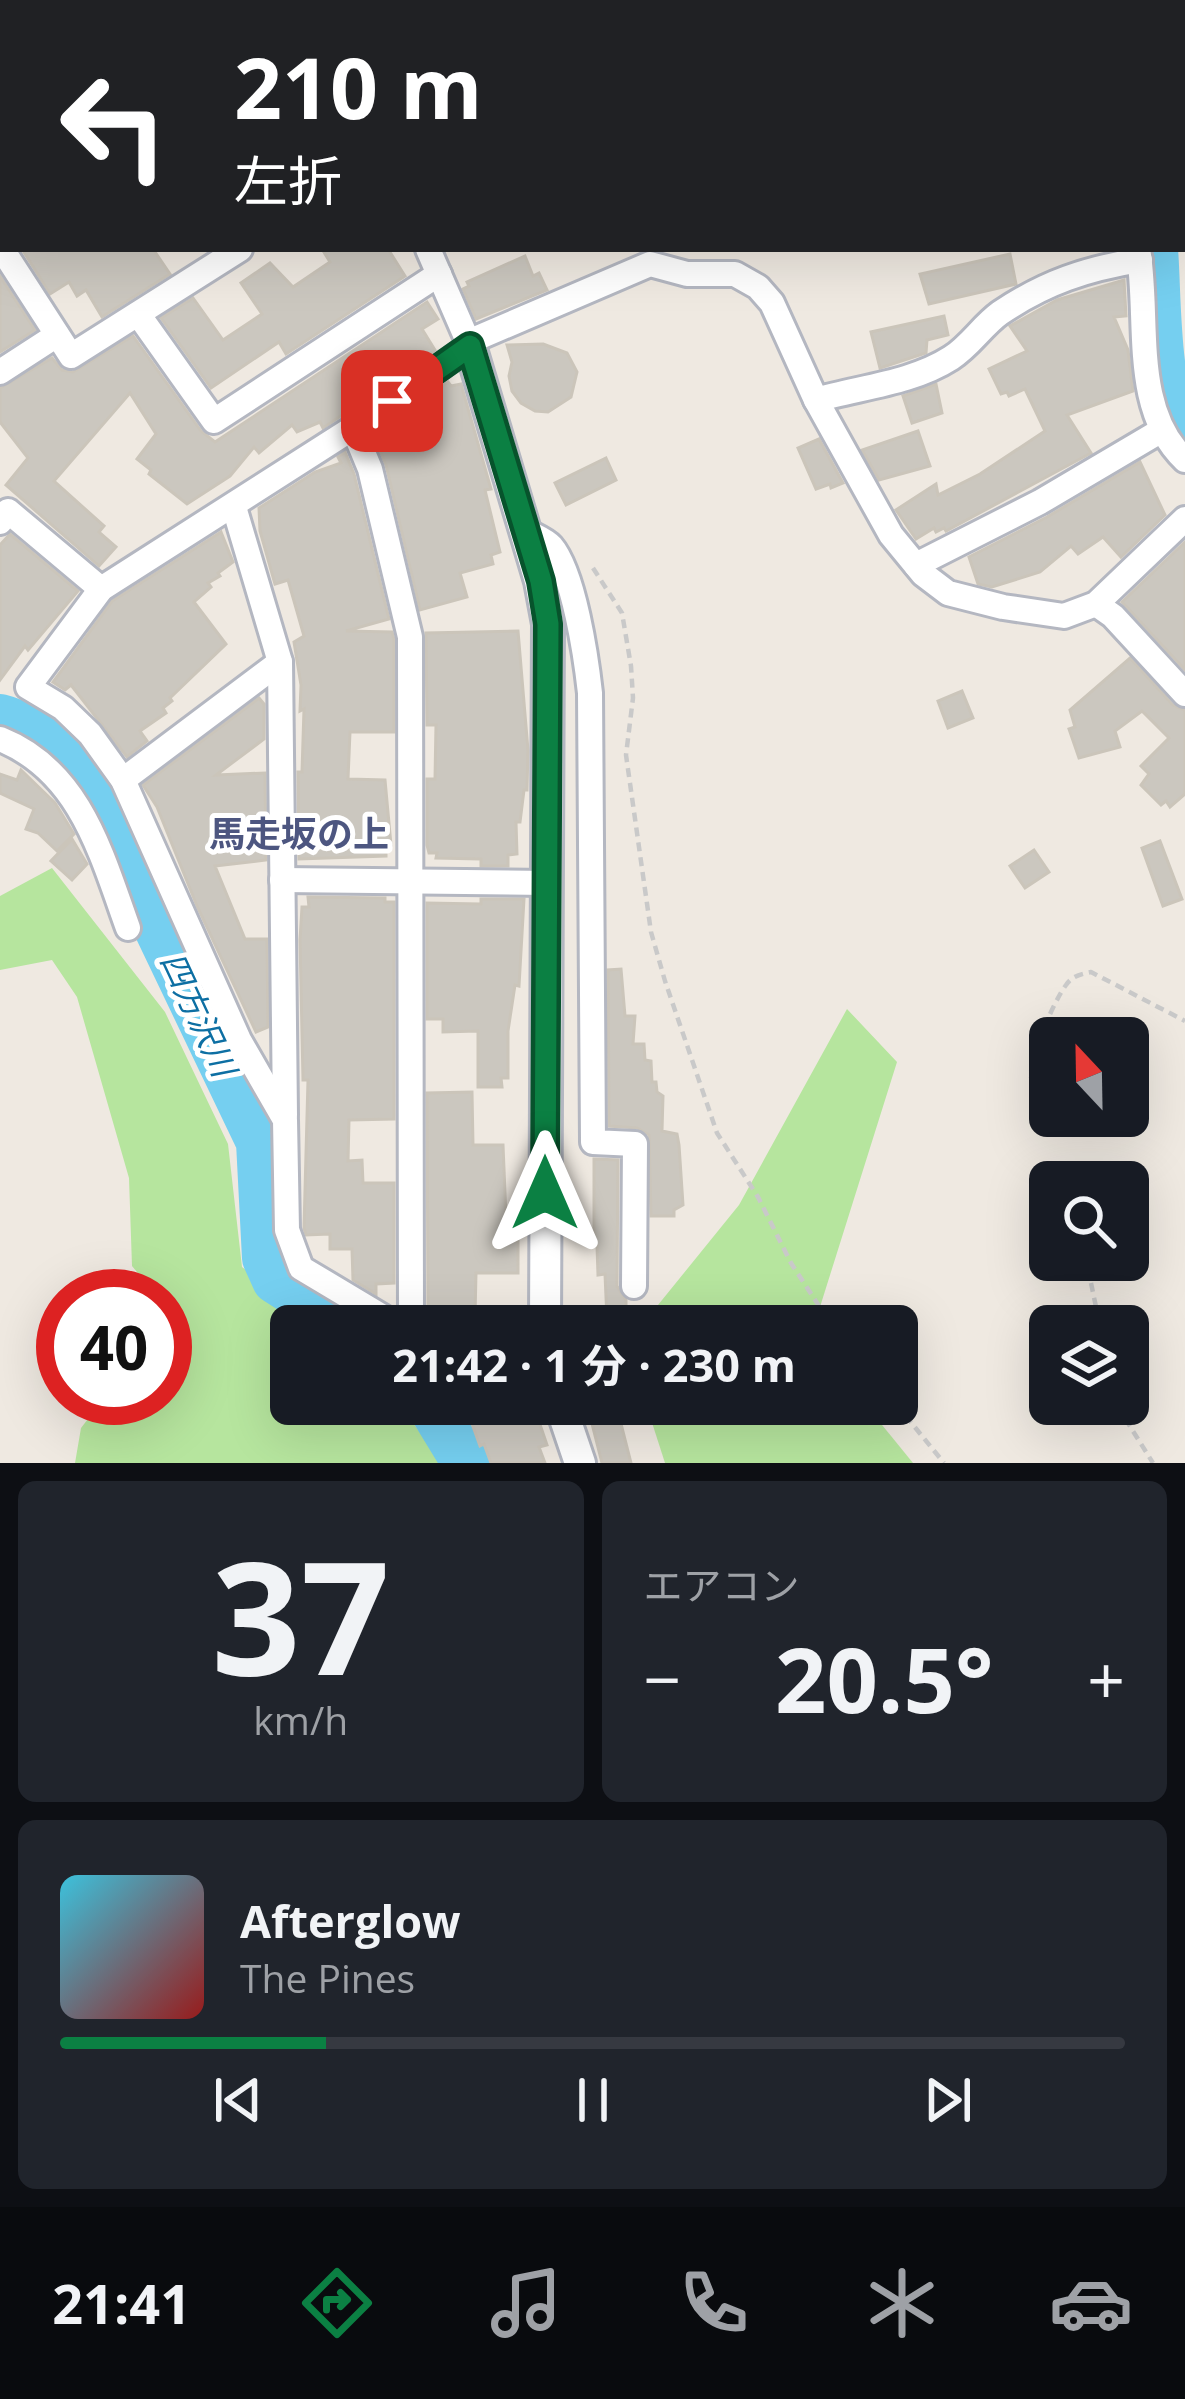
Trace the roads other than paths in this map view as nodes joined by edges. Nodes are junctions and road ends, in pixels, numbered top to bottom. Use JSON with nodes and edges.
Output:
{"nodes":[{"id":1,"x":4,"y":252,"type":"edge"},
{"id":2,"x":235,"y":252,"type":"edge"},
{"id":3,"x":429,"y":252,"type":"edge"},
{"id":4,"x":1139,"y":254,"type":"edge"},
{"id":5,"x":439,"y":274,"type":"junction"},
{"id":6,"x":138,"y":314,"type":"junction"},
{"id":7,"x":58,"y":334,"type":"junction"},
{"id":8,"x":469,"y":344,"type":"junction"},
{"id":9,"x":0,"y":372,"type":"edge"},
{"id":10,"x":816,"y":400,"type":"junction"},
{"id":11,"x":353,"y":428,"type":"junction"},
{"id":12,"x":1162,"y":430,"type":"junction"},
{"id":13,"x":1185,"y":460,"type":"edge"},
{"id":14,"x":234,"y":507,"type":"junction"},
{"id":15,"x":1185,"y":519,"type":"edge"},
{"id":16,"x":0,"y":522,"type":"edge"},
{"id":17,"x":526,"y":531,"type":"junction"},
{"id":18,"x":916,"y":566,"type":"junction"},
{"id":19,"x":101,"y":589,"type":"junction"},
{"id":20,"x":1096,"y":604,"type":"junction"},
{"id":21,"x":280,"y":662,"type":"junction"},
{"id":22,"x":0,"y":681,"type":"edge"},
{"id":23,"x":28,"y":687,"type":"junction"},
{"id":24,"x":1185,"y":694,"type":"edge"},
{"id":25,"x":0,"y":739,"type":"edge"},
{"id":26,"x":123,"y":780,"type":"junction"},
{"id":27,"x":282,"y":880,"type":"junction"},
{"id":28,"x":410,"y":880,"type":"junction"},
{"id":29,"x":547,"y":883,"type":"junction"},
{"id":30,"x":128,"y":928,"type":"dead end"},
{"id":31,"x":285,"y":1120,"type":"junction"},
{"id":32,"x":634,"y":1286,"type":"dead end"},
{"id":33,"x":363,"y":1305,"type":"edge"},
{"id":34,"x":411,"y":1305,"type":"edge"},
{"id":35,"x":544,"y":1305,"type":"edge"},
{"id":36,"x":567,"y":1425,"type":"edge"},
{"id":37,"x":580,"y":1463,"type":"edge"}],
"edges":[{"from":1,"to":7,"type":"street"},
{"from":2,"to":6,"type":"street"},
{"from":3,"to":5,"type":"street"},
{"from":4,"to":10,"type":"street"},
{"from":4,"to":12,"type":"street"},
{"from":5,"to":6,"type":"street"},
{"from":5,"to":8,"type":"street"},
{"from":6,"to":7,"type":"street"},
{"from":7,"to":9,"type":"street"},
{"from":8,"to":10,"type":"street"},
{"from":8,"to":11,"type":"street"},
{"from":8,"to":17,"type":"street"},
{"from":10,"to":18,"type":"street"},
{"from":11,"to":14,"type":"street"},
{"from":11,"to":28,"type":"street"},
{"from":12,"to":13,"type":"street"},
{"from":12,"to":18,"type":"street"},
{"from":14,"to":19,"type":"street"},
{"from":14,"to":21,"type":"street"},
{"from":15,"to":20,"type":"street"},
{"from":16,"to":19,"type":"street"},
{"from":17,"to":29,"type":"street"},
{"from":17,"to":32,"type":"street"},
{"from":18,"to":20,"type":"street"},
{"from":19,"to":23,"type":"street"},
{"from":20,"to":24,"type":"street"},
{"from":21,"to":26,"type":"street"},
{"from":21,"to":27,"type":"street"},
{"from":22,"to":23,"type":"street"},
{"from":23,"to":26,"type":"street"},
{"from":25,"to":30,"type":"street"},
{"from":26,"to":31,"type":"street"},
{"from":27,"to":28,"type":"street"},
{"from":27,"to":31,"type":"street"},
{"from":28,"to":29,"type":"street"},
{"from":28,"to":34,"type":"street"},
{"from":29,"to":35,"type":"street"},
{"from":31,"to":33,"type":"street"},
{"from":36,"to":37,"type":"street"}]}
